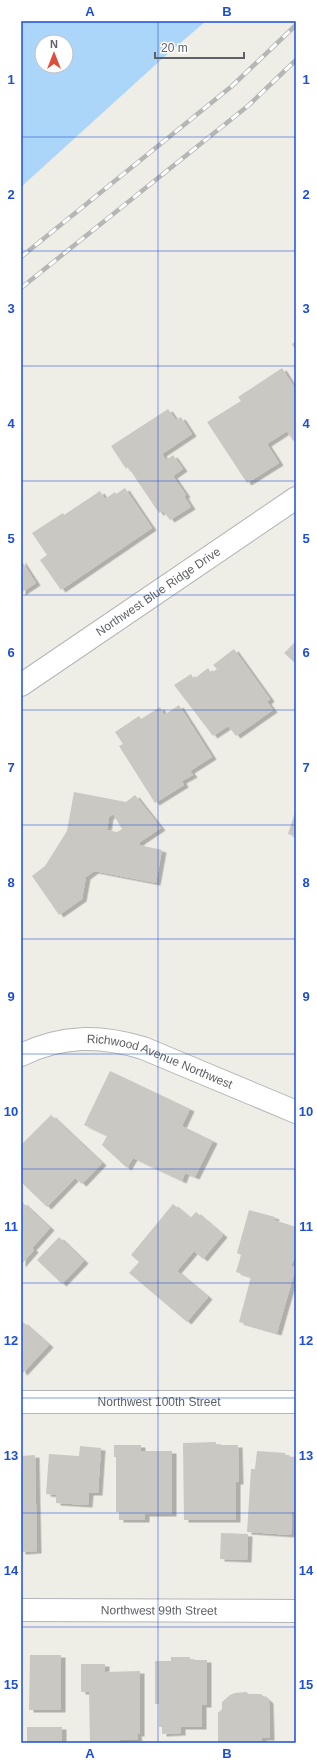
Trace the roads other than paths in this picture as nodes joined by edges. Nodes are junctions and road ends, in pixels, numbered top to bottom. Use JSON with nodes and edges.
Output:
{"nodes":[{"id":1,"x":296,"y":498,"type":"edge"},
{"id":2,"x":21,"y":685,"type":"edge"},
{"id":3,"x":21,"y":1055,"type":"edge"},
{"id":4,"x":296,"y":1112,"type":"edge"},
{"id":5,"x":21,"y":1402,"type":"edge"},
{"id":6,"x":296,"y":1402,"type":"edge"},
{"id":7,"x":21,"y":1610,"type":"edge"},
{"id":8,"x":296,"y":1611,"type":"edge"}],
"edges":[{"from":1,"to":2,"type":"street","name":"Northwest Blue Ridge Drive"},
{"from":3,"to":4,"type":"street","name":"Richwood Avenue Northwest"},
{"from":5,"to":6,"type":"street","name":"Northwest 100th Street"},
{"from":7,"to":8,"type":"street","name":"Northwest 99th Street"}]}
